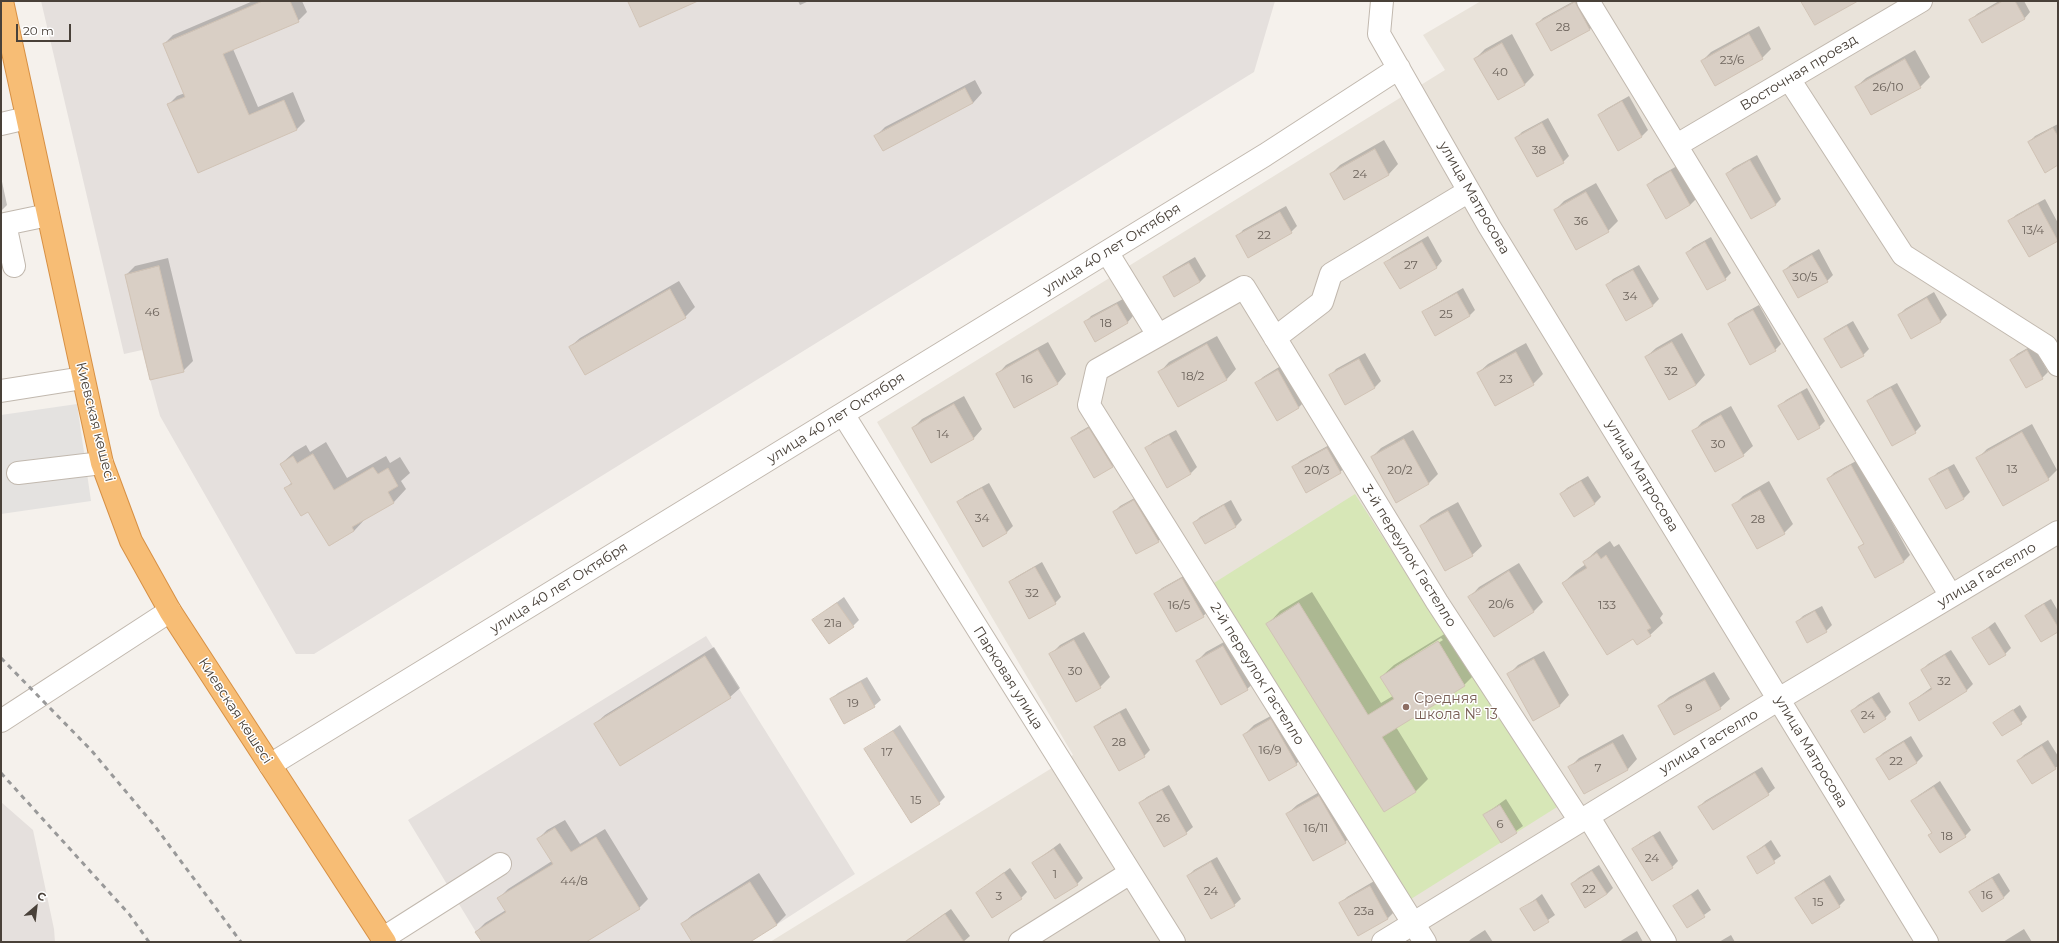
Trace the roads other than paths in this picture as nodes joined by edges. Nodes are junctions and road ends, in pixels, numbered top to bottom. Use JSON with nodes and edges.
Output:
{"nodes":[{"id":1,"x":2,"y":1,"type":"edge"},
{"id":2,"x":1382,"y":1,"type":"edge"},
{"id":3,"x":1588,"y":1,"type":"edge"},
{"id":4,"x":1921,"y":1,"type":"edge"},
{"id":5,"x":1399,"y":68,"type":"junction"},
{"id":6,"x":1789,"y":79,"type":"junction"},
{"id":7,"x":27,"y":118,"type":"junction"},
{"id":8,"x":1,"y":124,"type":"edge"},
{"id":9,"x":1677,"y":145,"type":"junction"},
{"id":10,"x":1469,"y":191,"type":"junction"},
{"id":11,"x":48,"y":215,"type":"junction"},
{"id":12,"x":1107,"y":252,"type":"junction"},
{"id":13,"x":14,"y":266,"type":"dead end"},
{"id":14,"x":1158,"y":335,"type":"junction"},
{"id":15,"x":1275,"y":338,"type":"junction"},
{"id":16,"x":2058,"y":365,"type":"edge"},
{"id":17,"x":83,"y":378,"type":"junction"},
{"id":18,"x":1,"y":391,"type":"edge"},
{"id":19,"x":843,"y":414,"type":"junction"},
{"id":20,"x":102,"y":463,"type":"junction"},
{"id":21,"x":18,"y":473,"type":"dead end"},
{"id":22,"x":2058,"y":532,"type":"edge"},
{"id":23,"x":1951,"y":596,"type":"junction"},
{"id":24,"x":170,"y":612,"type":"junction"},
{"id":25,"x":1779,"y":700,"type":"junction"},
{"id":26,"x":1,"y":721,"type":"edge"},
{"id":27,"x":270,"y":765,"type":"junction"},
{"id":28,"x":1584,"y":819,"type":"junction"},
{"id":29,"x":500,"y":864,"type":"dead end"},
{"id":30,"x":1130,"y":873,"type":"junction"},
{"id":31,"x":1414,"y":923,"type":"junction"},
{"id":32,"x":384,"y":940,"type":"edge"},
{"id":33,"x":1020,"y":942,"type":"edge"},
{"id":34,"x":1174,"y":942,"type":"edge"},
{"id":35,"x":1383,"y":942,"type":"edge"},
{"id":36,"x":1425,"y":942,"type":"edge"},
{"id":37,"x":1665,"y":942,"type":"edge"},
{"id":38,"x":1927,"y":942,"type":"edge"}],
"edges":[{"from":1,"to":7,"type":"highway","name":"Киевская көшесі"},
{"from":2,"to":5,"type":"street","name":"улица Матросова"},
{"from":3,"to":9,"type":"street"},
{"from":4,"to":6,"type":"street","name":"Восточная проезд"},
{"from":5,"to":10,"type":"street","name":"улица Матросова"},
{"from":5,"to":12,"type":"street","name":"улица 40 лет Октября"},
{"from":6,"to":9,"type":"street","name":"Восточная проезд"},
{"from":6,"to":16,"type":"street"},
{"from":7,"to":8,"type":"street"},
{"from":7,"to":11,"type":"highway","name":"Киевская көшесі"},
{"from":9,"to":23,"type":"street"},
{"from":10,"to":15,"type":"street"},
{"from":10,"to":25,"type":"street","name":"улица Матросова"},
{"from":11,"to":13,"type":"street"},
{"from":11,"to":17,"type":"highway","name":"Киевская көшесі"},
{"from":12,"to":14,"type":"street"},
{"from":12,"to":19,"type":"street","name":"улица 40 лет Октября"},
{"from":14,"to":15,"type":"street","name":"3-й переулок Гастелло"},
{"from":14,"to":31,"type":"street","name":"2-й переулок Гастелло"},
{"from":15,"to":28,"type":"street","name":"3-й переулок Гастелло"},
{"from":17,"to":18,"type":"street"},
{"from":17,"to":20,"type":"highway","name":"Киевская көшесі"},
{"from":19,"to":27,"type":"street","name":"улица 40 лет Октября"},
{"from":19,"to":30,"type":"street","name":"Парковая улица"},
{"from":20,"to":21,"type":"street"},
{"from":20,"to":24,"type":"highway","name":"Киевская көшесі"},
{"from":22,"to":23,"type":"street","name":"улица Гастелло"},
{"from":23,"to":25,"type":"street","name":"улица Гастелло"},
{"from":24,"to":26,"type":"street"},
{"from":24,"to":27,"type":"highway","name":"Киевская көшесі"},
{"from":25,"to":28,"type":"street","name":"улица Гастелло"},
{"from":25,"to":38,"type":"street","name":"улица Матросова"},
{"from":27,"to":32,"type":"highway","name":"Киевская көшесі"},
{"from":28,"to":31,"type":"street","name":"улица Гастелло"},
{"from":28,"to":37,"type":"street","name":"3-й переулок Гастелло"},
{"from":29,"to":32,"type":"street"},
{"from":30,"to":33,"type":"street"},
{"from":30,"to":34,"type":"street","name":"Парковая улица"},
{"from":31,"to":35,"type":"street","name":"улица Гастелло"},
{"from":31,"to":36,"type":"street","name":"2-й переулок Гастелло"}]}
